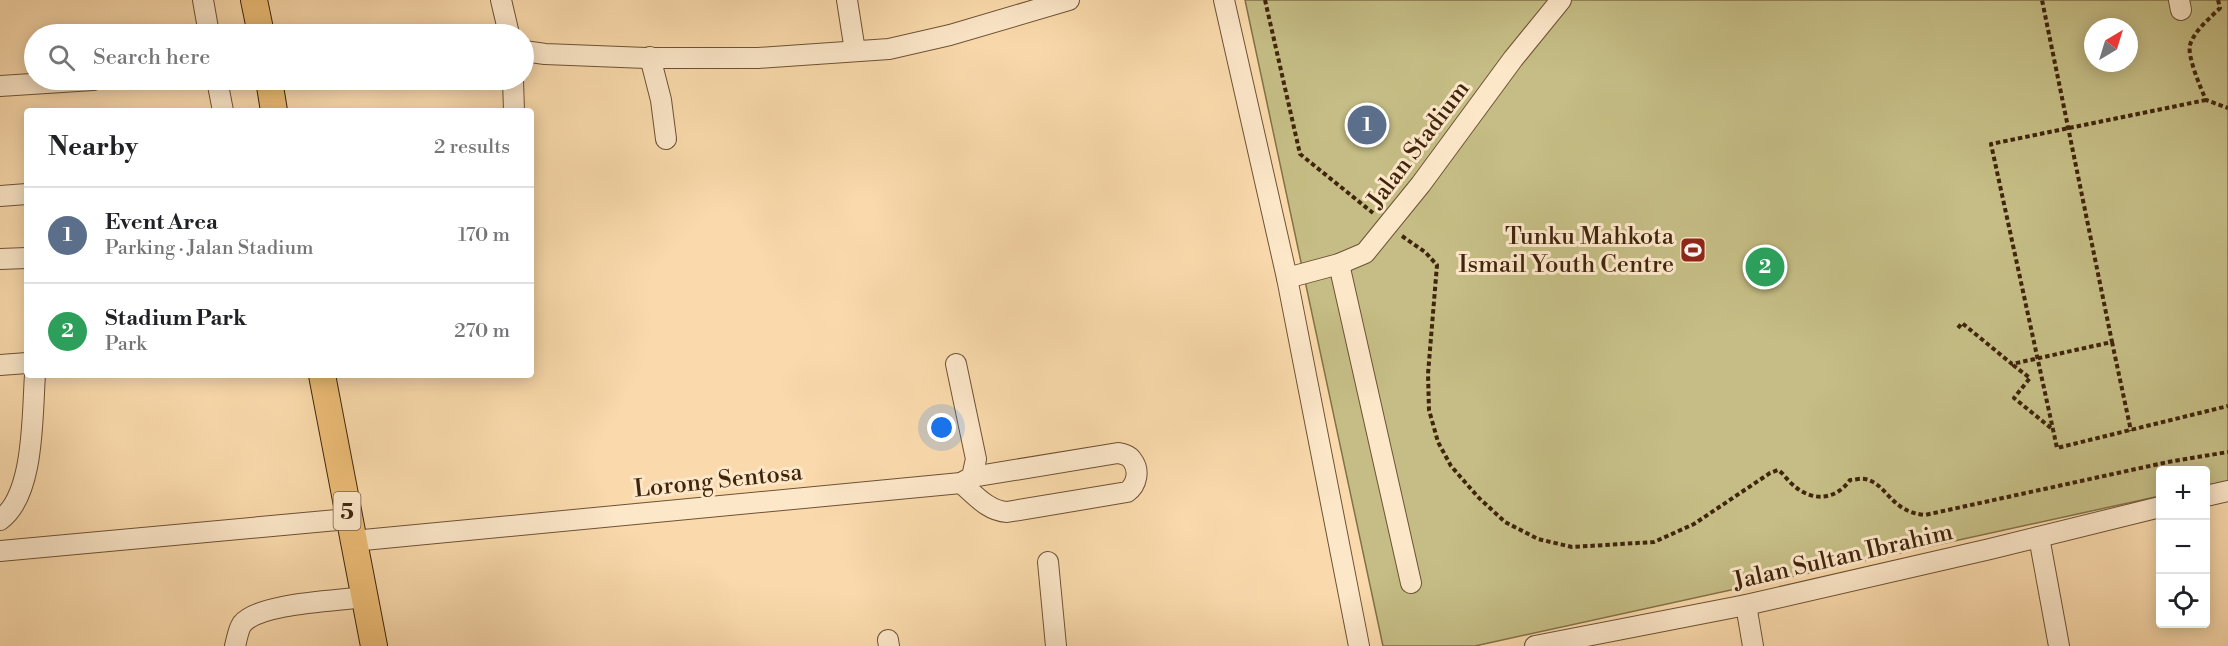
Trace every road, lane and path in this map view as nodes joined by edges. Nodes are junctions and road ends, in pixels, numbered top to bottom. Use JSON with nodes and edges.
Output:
{"nodes":[{"id":1,"x":203,"y":0,"type":"edge"},
{"id":2,"x":254,"y":0,"type":"edge"},
{"id":3,"x":501,"y":0,"type":"edge"},
{"id":4,"x":847,"y":0,"type":"edge"},
{"id":5,"x":1069,"y":0,"type":"edge"},
{"id":6,"x":1224,"y":0,"type":"edge"},
{"id":7,"x":1265,"y":0,"type":"edge"},
{"id":8,"x":1561,"y":0,"type":"edge"},
{"id":9,"x":2042,"y":0,"type":"edge"},
{"id":10,"x":2218,"y":0,"type":"edge"},
{"id":11,"x":207,"y":24,"type":"edge"},
{"id":12,"x":259,"y":24,"type":"edge"},
{"id":13,"x":507,"y":24,"type":"edge"},
{"id":14,"x":855,"y":51,"type":"junction"},
{"id":15,"x":534,"y":52,"type":"edge"},
{"id":16,"x":650,"y":57,"type":"junction"},
{"id":17,"x":24,"y":84,"type":"edge"},
{"id":18,"x":0,"y":86,"type":"edge"},
{"id":19,"x":219,"y":90,"type":"edge"},
{"id":20,"x":271,"y":90,"type":"edge"},
{"id":21,"x":513,"y":90,"type":"edge"},
{"id":22,"x":2206,"y":100,"type":"junction"},
{"id":23,"x":222,"y":108,"type":"edge"},
{"id":24,"x":274,"y":108,"type":"edge"},
{"id":25,"x":514,"y":108,"type":"edge"},
{"id":26,"x":2228,"y":108,"type":"edge"},
{"id":27,"x":2068,"y":128,"type":"junction"},
{"id":28,"x":666,"y":139,"type":"dead end"},
{"id":29,"x":24,"y":194,"type":"edge"},
{"id":30,"x":0,"y":196,"type":"edge"},
{"id":31,"x":1388,"y":226,"type":"junction"},
{"id":32,"x":24,"y":258,"type":"edge"},
{"id":33,"x":0,"y":259,"type":"edge"},
{"id":34,"x":1339,"y":264,"type":"junction"},
{"id":35,"x":1287,"y":278,"type":"junction"},
{"id":36,"x":1958,"y":328,"type":"dead end"},
{"id":37,"x":2112,"y":342,"type":"junction"},
{"id":38,"x":2038,"y":358,"type":"junction"},
{"id":39,"x":24,"y":363,"type":"edge"},
{"id":40,"x":956,"y":364,"type":"dead end"},
{"id":41,"x":2012,"y":364,"type":"junction"},
{"id":42,"x":0,"y":365,"type":"edge"},
{"id":43,"x":35,"y":378,"type":"edge"},
{"id":44,"x":323,"y":378,"type":"edge"},
{"id":45,"x":2228,"y":406,"type":"edge"},
{"id":46,"x":2052,"y":428,"type":"junction"},
{"id":47,"x":2131,"y":430,"type":"junction"},
{"id":48,"x":2228,"y":452,"type":"edge"},
{"id":49,"x":967,"y":480,"type":"junction"},
{"id":50,"x":2228,"y":491,"type":"edge"},
{"id":51,"x":2210,"y":495,"type":"edge"},
{"id":52,"x":2156,"y":508,"type":"edge"},
{"id":53,"x":0,"y":519,"type":"edge"},
{"id":54,"x":351,"y":530,"type":"junction"},
{"id":55,"x":2039,"y":537,"type":"junction"},
{"id":56,"x":0,"y":551,"type":"edge"},
{"id":57,"x":1048,"y":562,"type":"dead end"},
{"id":58,"x":1411,"y":583,"type":"dead end"},
{"id":59,"x":364,"y":597,"type":"junction"},
{"id":60,"x":1746,"y":605,"type":"junction"},
{"id":61,"x":235,"y":646,"type":"edge"},
{"id":62,"x":374,"y":646,"type":"edge"},
{"id":63,"x":1056,"y":646,"type":"edge"},
{"id":64,"x":1359,"y":646,"type":"edge"},
{"id":65,"x":1535,"y":646,"type":"edge"},
{"id":66,"x":1754,"y":646,"type":"edge"},
{"id":67,"x":2059,"y":646,"type":"edge"}],
"edges":[{"from":1,"to":11,"type":"street"},
{"from":2,"to":12,"type":"main road"},
{"from":3,"to":13,"type":"street"},
{"from":4,"to":14,"type":"street"},
{"from":5,"to":14,"type":"street"},
{"from":6,"to":35,"type":"street"},
{"from":7,"to":31,"type":"path"},
{"from":8,"to":31,"type":"street","name":"Jalan Stadium"},
{"from":9,"to":27,"type":"path"},
{"from":10,"to":22,"type":"path"},
{"from":14,"to":16,"type":"street"},
{"from":15,"to":16,"type":"street"},
{"from":16,"to":28,"type":"street"},
{"from":17,"to":18,"type":"street"},
{"from":19,"to":23,"type":"street"},
{"from":20,"to":24,"type":"main road"},
{"from":21,"to":25,"type":"street"},
{"from":22,"to":26,"type":"path"},
{"from":22,"to":27,"type":"path"},
{"from":27,"to":37,"type":"path"},
{"from":27,"to":38,"type":"path"},
{"from":29,"to":30,"type":"street"},
{"from":31,"to":34,"type":"street","name":"Jalan Stadium"},
{"from":31,"to":48,"type":"path"},
{"from":32,"to":33,"type":"street"},
{"from":34,"to":35,"type":"street","name":"Jalan Stadium"},
{"from":34,"to":58,"type":"street"},
{"from":35,"to":64,"type":"street"},
{"from":36,"to":41,"type":"path"},
{"from":37,"to":38,"type":"path"},
{"from":37,"to":47,"type":"path"},
{"from":38,"to":41,"type":"path"},
{"from":38,"to":46,"type":"path"},
{"from":39,"to":42,"type":"street"},
{"from":40,"to":49,"type":"street"},
{"from":41,"to":46,"type":"path"},
{"from":43,"to":53,"type":"street"},
{"from":44,"to":54,"type":"main road","number":"5"},
{"from":45,"to":47,"type":"path"},
{"from":46,"to":47,"type":"path"},
{"from":49,"to":49,"type":"street","name":"Lorong Sentosa"},
{"from":49,"to":54,"type":"street","name":"Lorong Sentosa"},
{"from":50,"to":51,"type":"street"},
{"from":52,"to":55,"type":"street","name":"Jalan Sultan Ibrahim"},
{"from":54,"to":56,"type":"street","name":"Lorong Sentosa"},
{"from":54,"to":59,"type":"main road","number":"5"},
{"from":55,"to":60,"type":"street","name":"Jalan Sultan Ibrahim"},
{"from":55,"to":67,"type":"street"},
{"from":57,"to":63,"type":"street"},
{"from":59,"to":61,"type":"street"},
{"from":59,"to":62,"type":"main road","number":"5"},
{"from":60,"to":65,"type":"street","name":"Jalan Sultan Ibrahim"},
{"from":60,"to":66,"type":"street"}]}
